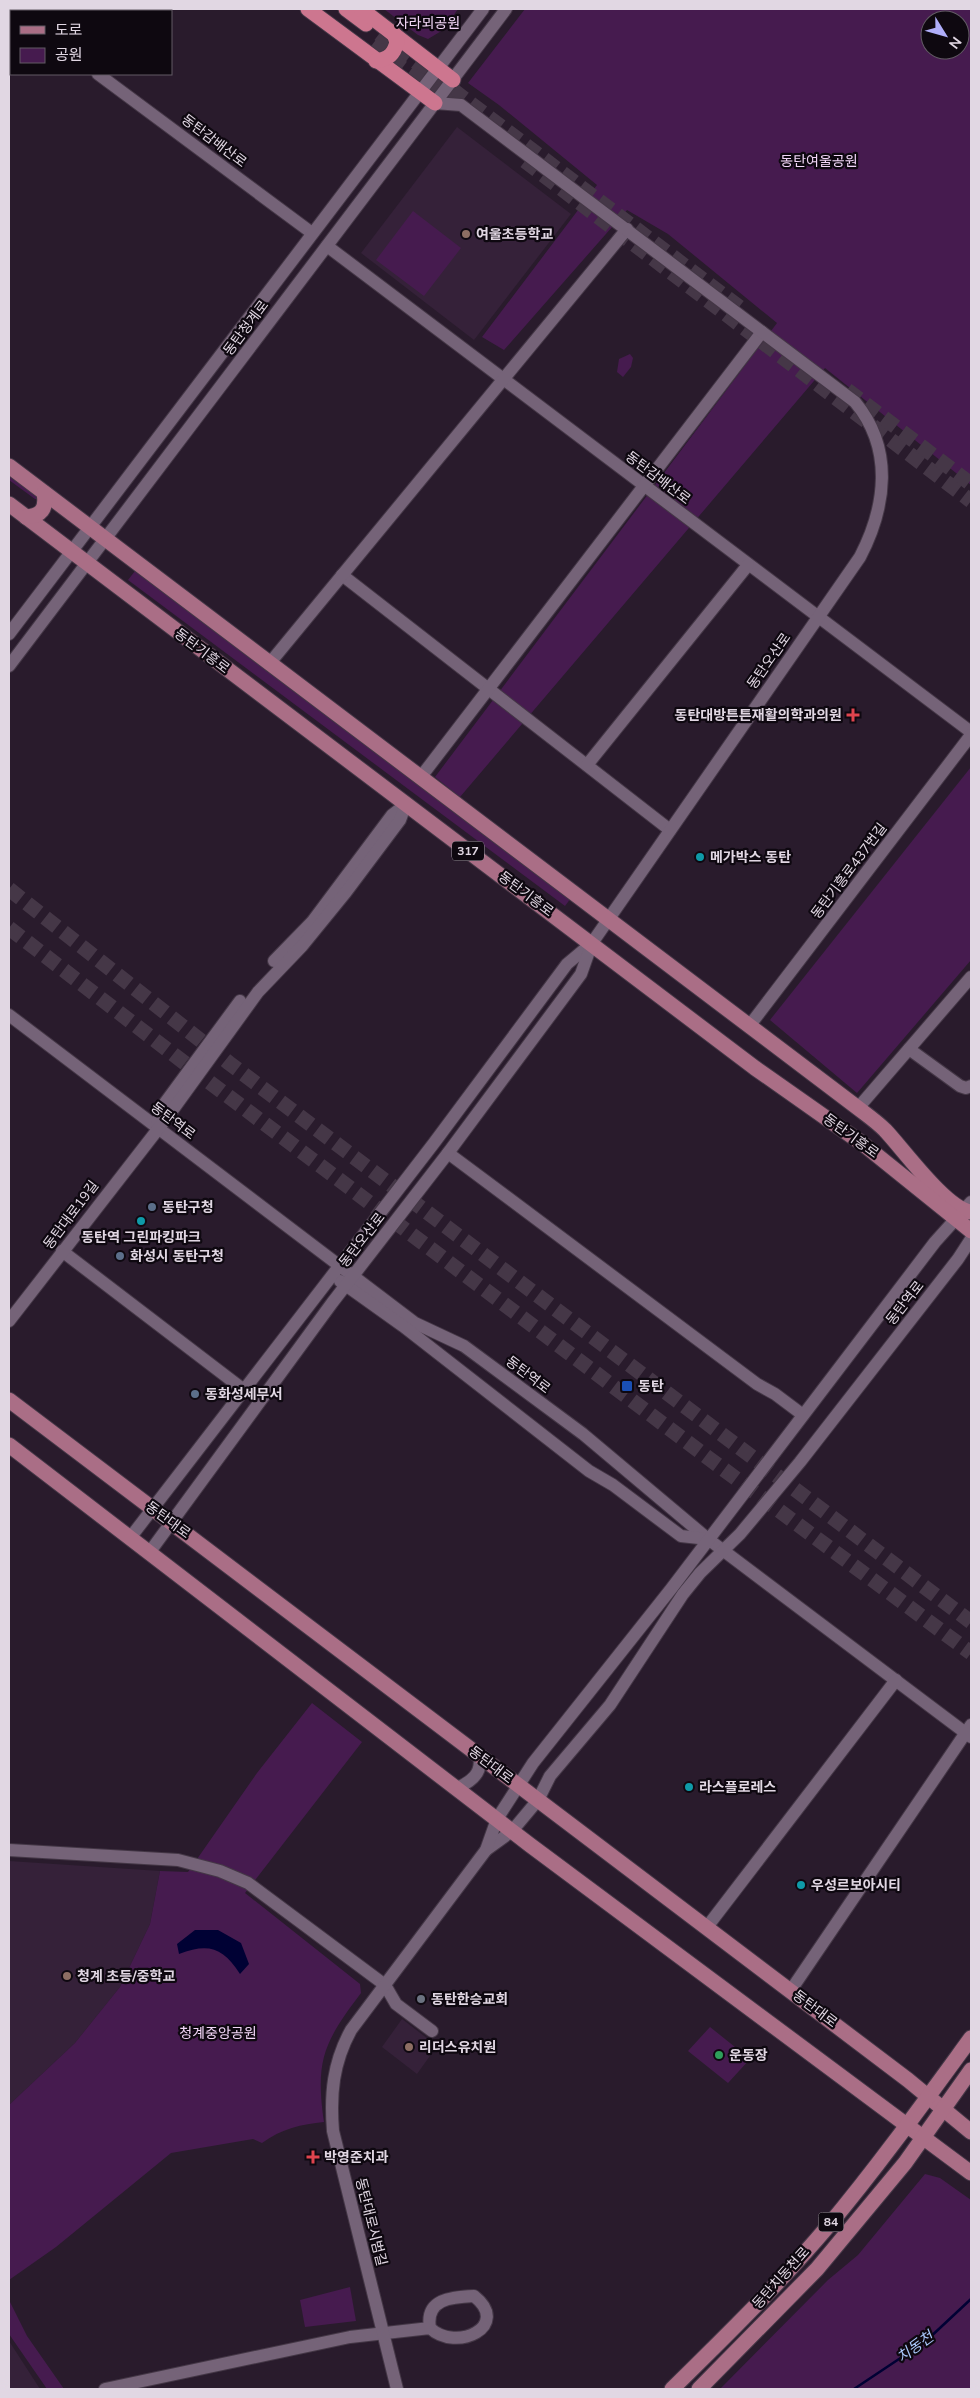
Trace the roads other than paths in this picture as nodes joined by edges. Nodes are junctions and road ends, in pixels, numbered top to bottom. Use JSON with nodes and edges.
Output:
{"nodes":[{"id":1,"x":308,"y":9,"type":"edge"},
{"id":2,"x":325,"y":9,"type":"edge"},
{"id":3,"x":346,"y":9,"type":"edge"},
{"id":4,"x":361,"y":9,"type":"edge"},
{"id":5,"x":482,"y":9,"type":"edge"},
{"id":6,"x":506,"y":9,"type":"edge"},
{"id":7,"x":382,"y":38,"type":"junction"},
{"id":8,"x":376,"y":60,"type":"junction"},
{"id":9,"x":437,"y":68,"type":"junction"},
{"id":10,"x":99,"y":75,"type":"edge"},
{"id":11,"x":453,"y":80,"type":"junction"},
{"id":12,"x":419,"y":91,"type":"junction"},
{"id":13,"x":435,"y":103,"type":"junction"},
{"id":14,"x":461,"y":105,"type":"junction"},
{"id":15,"x":627,"y":229,"type":"junction"},
{"id":16,"x":312,"y":233,"type":"junction"},
{"id":17,"x":327,"y":246,"type":"junction"},
{"id":18,"x":762,"y":332,"type":"junction"},
{"id":19,"x":503,"y":380,"type":"junction"},
{"id":20,"x":9,"y":466,"type":"edge"},
{"id":21,"x":644,"y":486,"type":"junction"},
{"id":22,"x":44,"y":493,"type":"junction"},
{"id":23,"x":9,"y":504,"type":"edge"},
{"id":24,"x":26,"y":517,"type":"junction"},
{"id":25,"x":89,"y":527,"type":"junction"},
{"id":26,"x":105,"y":539,"type":"junction"},
{"id":27,"x":71,"y":551,"type":"junction"},
{"id":28,"x":87,"y":563,"type":"junction"},
{"id":29,"x":748,"y":565,"type":"junction"},
{"id":30,"x":342,"y":575,"type":"junction"},
{"id":31,"x":818,"y":617,"type":"junction"},
{"id":32,"x":9,"y":634,"type":"edge"},
{"id":33,"x":269,"y":664,"type":"junction"},
{"id":34,"x":9,"y":666,"type":"edge"},
{"id":35,"x":490,"y":688,"type":"junction"},
{"id":36,"x":971,"y":733,"type":"edge"},
{"id":37,"x":587,"y":764,"type":"junction"},
{"id":38,"x":420,"y":778,"type":"junction"},
{"id":39,"x":406,"y":804,"type":"junction"},
{"id":40,"x":670,"y":830,"type":"junction"},
{"id":41,"x":609,"y":919,"type":"junction"},
{"id":42,"x":592,"y":943,"type":"junction"},
{"id":43,"x":971,"y":977,"type":"edge"},
{"id":44,"x":9,"y":1015,"type":"edge"},
{"id":45,"x":750,"y":1025,"type":"junction"},
{"id":46,"x":909,"y":1049,"type":"junction"},
{"id":47,"x":971,"y":1086,"type":"edge"},
{"id":48,"x":858,"y":1108,"type":"junction"},
{"id":49,"x":157,"y":1128,"type":"junction"},
{"id":50,"x":448,"y":1153,"type":"junction"},
{"id":51,"x":965,"y":1211,"type":"edge"},
{"id":52,"x":971,"y":1231,"type":"edge"},
{"id":53,"x":971,"y":1239,"type":"edge"},
{"id":54,"x":62,"y":1251,"type":"junction"},
{"id":55,"x":335,"y":1270,"type":"junction"},
{"id":56,"x":349,"y":1281,"type":"junction"},
{"id":57,"x":9,"y":1321,"type":"edge"},
{"id":58,"x":244,"y":1390,"type":"junction"},
{"id":59,"x":9,"y":1400,"type":"edge"},
{"id":60,"x":803,"y":1415,"type":"junction"},
{"id":61,"x":9,"y":1445,"type":"edge"},
{"id":62,"x":183,"y":1467,"type":"junction"},
{"id":63,"x":201,"y":1482,"type":"junction"},
{"id":64,"x":649,"y":1490,"type":"junction"},
{"id":65,"x":638,"y":1504,"type":"junction"},
{"id":66,"x":152,"y":1509,"type":"junction"},
{"id":67,"x":171,"y":1522,"type":"junction"},
{"id":68,"x":130,"y":1538,"type":"junction"},
{"id":69,"x":708,"y":1539,"type":"junction"},
{"id":70,"x":724,"y":1550,"type":"junction"},
{"id":71,"x":149,"y":1553,"type":"junction"},
{"id":72,"x":677,"y":1592,"type":"junction"},
{"id":73,"x":896,"y":1680,"type":"junction"},
{"id":74,"x":970,"y":1731,"type":"edge"},
{"id":75,"x":479,"y":1756,"type":"junction"},
{"id":76,"x":518,"y":1785,"type":"junction"},
{"id":77,"x":456,"y":1788,"type":"junction"},
{"id":78,"x":538,"y":1800,"type":"junction"},
{"id":79,"x":497,"y":1820,"type":"junction"},
{"id":80,"x":512,"y":1831,"type":"junction"},
{"id":81,"x":9,"y":1850,"type":"edge"},
{"id":82,"x":486,"y":1850,"type":"junction"},
{"id":83,"x":707,"y":1927,"type":"junction"},
{"id":84,"x":385,"y":1985,"type":"junction"},
{"id":85,"x":791,"y":1990,"type":"junction"},
{"id":86,"x":432,"y":2031,"type":"dead end"},
{"id":87,"x":971,"y":2038,"type":"edge"},
{"id":88,"x":971,"y":2070,"type":"edge"},
{"id":89,"x":928,"y":2097,"type":"junction"},
{"id":90,"x":943,"y":2109,"type":"junction"},
{"id":91,"x":908,"y":2126,"type":"junction"},
{"id":92,"x":971,"y":2132,"type":"edge"},
{"id":93,"x":923,"y":2137,"type":"junction"},
{"id":94,"x":971,"y":2173,"type":"edge"},
{"id":95,"x":430,"y":2328,"type":"junction"},
{"id":96,"x":384,"y":2335,"type":"junction"},
{"id":97,"x":104,"y":2389,"type":"edge"},
{"id":98,"x":397,"y":2389,"type":"edge"},
{"id":99,"x":672,"y":2389,"type":"edge"},
{"id":100,"x":699,"y":2389,"type":"edge"}],
"edges":[{"from":1,"to":8,"type":"highway"},
{"from":2,"to":7,"type":"highway"},
{"from":3,"to":7,"type":"highway"},
{"from":4,"to":7,"type":"highway"},
{"from":5,"to":9,"type":"street"},
{"from":6,"to":11,"type":"street","name":"동탄청계로"},
{"from":7,"to":8,"type":"highway"},
{"from":7,"to":9,"type":"highway"},
{"from":8,"to":12,"type":"highway"},
{"from":9,"to":11,"type":"highway"},
{"from":9,"to":12,"type":"street"},
{"from":10,"to":16,"type":"street","name":"동탄감배산로"},
{"from":11,"to":13,"type":"street","name":"동탄청계로"},
{"from":11,"to":14,"type":"street"},
{"from":12,"to":13,"type":"highway"},
{"from":12,"to":16,"type":"street"},
{"from":13,"to":14,"type":"street"},
{"from":13,"to":17,"type":"street","name":"동탄청계로"},
{"from":14,"to":15,"type":"street","name":"동탄오산로"},
{"from":15,"to":18,"type":"street","name":"동탄오산로"},
{"from":15,"to":19,"type":"street"},
{"from":16,"to":25,"type":"street"},
{"from":17,"to":19,"type":"street","name":"동탄감배산로"},
{"from":17,"to":26,"type":"street","name":"동탄청계로"},
{"from":18,"to":21,"type":"street"},
{"from":18,"to":31,"type":"street","name":"동탄오산로"},
{"from":19,"to":21,"type":"street","name":"동탄감배산로"},
{"from":19,"to":30,"type":"street"},
{"from":20,"to":22,"type":"main road","name":"동탄기흥로","number":"317"},
{"from":21,"to":29,"type":"street","name":"동탄감배산로"},
{"from":21,"to":35,"type":"street"},
{"from":22,"to":24,"type":"main road"},
{"from":22,"to":25,"type":"main road","name":"동탄기흥로","number":"317"},
{"from":23,"to":24,"type":"main road","name":"동탄기흥로","number":"317"},
{"from":24,"to":27,"type":"main road","name":"동탄기흥로","number":"317"},
{"from":25,"to":26,"type":"main road","name":"동탄기흥로","number":"317"},
{"from":25,"to":27,"type":"street"},
{"from":26,"to":28,"type":"street","name":"동탄청계로"},
{"from":26,"to":33,"type":"main road","name":"동탄기흥로","number":"317"},
{"from":27,"to":28,"type":"main road","name":"동탄기흥로","number":"317"},
{"from":27,"to":32,"type":"street"},
{"from":28,"to":34,"type":"street","name":"동탄청계로"},
{"from":28,"to":39,"type":"main road","name":"동탄기흥로","number":"317"},
{"from":29,"to":31,"type":"street","name":"동탄감배산로"},
{"from":29,"to":37,"type":"street"},
{"from":30,"to":33,"type":"street"},
{"from":30,"to":35,"type":"street"},
{"from":31,"to":36,"type":"street","name":"동탄감배산로"},
{"from":31,"to":40,"type":"street","name":"동탄오산로"},
{"from":33,"to":38,"type":"main road","name":"동탄기흥로","number":"317"},
{"from":35,"to":37,"type":"street"},
{"from":35,"to":38,"type":"street"},
{"from":36,"to":45,"type":"street","name":"동탄기흥로437번길"},
{"from":37,"to":40,"type":"street"},
{"from":38,"to":41,"type":"main road","name":"동탄기흥로","number":"317"},
{"from":39,"to":42,"type":"main road","name":"동탄기흥로","number":"317"},
{"from":39,"to":49,"type":"street"},
{"from":40,"to":41,"type":"street","name":"동탄오산로"},
{"from":41,"to":42,"type":"street","name":"동탄오산로"},
{"from":41,"to":45,"type":"main road","name":"동탄기흥로","number":"317"},
{"from":42,"to":50,"type":"street","name":"동탄오산로"},
{"from":42,"to":51,"type":"main road","name":"동탄기흥로","number":"317"},
{"from":42,"to":55,"type":"street","name":"동탄오산로"},
{"from":43,"to":46,"type":"street","name":"동탄기흥로"},
{"from":44,"to":49,"type":"street","name":"동탄역로"},
{"from":45,"to":48,"type":"main road","name":"동탄기흥로","number":"317"},
{"from":46,"to":47,"type":"street"},
{"from":46,"to":48,"type":"street","name":"동탄기흥로"},
{"from":48,"to":51,"type":"main road","name":"동탄기흥로","number":"317"},
{"from":49,"to":54,"type":"street","name":"동탄대로19길"},
{"from":49,"to":55,"type":"street","name":"동탄역로"},
{"from":50,"to":56,"type":"street","name":"동탄오산로"},
{"from":50,"to":60,"type":"street"},
{"from":51,"to":52,"type":"main road","name":"동탄기흥로","number":"317"},
{"from":51,"to":60,"type":"street","name":"동탄역로"},
{"from":53,"to":70,"type":"street","name":"동탄역로"},
{"from":54,"to":57,"type":"street","name":"동탄대로19길"},
{"from":54,"to":58,"type":"street"},
{"from":55,"to":56,"type":"street","name":"동탄역로"},
{"from":55,"to":58,"type":"street","name":"동탄오산로"},
{"from":56,"to":63,"type":"street","name":"동탄오산로"},
{"from":56,"to":64,"type":"street","name":"동탄역로"},
{"from":56,"to":65,"type":"street","name":"동탄역로"},
{"from":58,"to":62,"type":"street","name":"동탄오산로"},
{"from":59,"to":66,"type":"main road","name":"동탄대로"},
{"from":60,"to":69,"type":"street","name":"동탄역로"},
{"from":61,"to":68,"type":"main road"},
{"from":62,"to":63,"type":"street"},
{"from":62,"to":66,"type":"street","name":"동탄오산로"},
{"from":63,"to":67,"type":"street","name":"동탄오산로"},
{"from":64,"to":65,"type":"street"},
{"from":64,"to":69,"type":"street","name":"동탄역로"},
{"from":65,"to":69,"type":"street","name":"동탄역로"},
{"from":66,"to":67,"type":"main road","name":"동탄대로"},
{"from":66,"to":68,"type":"street","name":"동탄오산로"},
{"from":67,"to":71,"type":"street","name":"동탄오산로"},
{"from":67,"to":75,"type":"main road","name":"동탄대로"},
{"from":68,"to":71,"type":"main road"},
{"from":69,"to":70,"type":"street","name":"동탄역로"},
{"from":69,"to":72,"type":"street","name":"동탄역로"},
{"from":70,"to":72,"type":"street","name":"동탄역로"},
{"from":70,"to":73,"type":"street","name":"동탄역로"},
{"from":71,"to":77,"type":"main road"},
{"from":72,"to":76,"type":"street","name":"동탄대로시범길"},
{"from":72,"to":78,"type":"street","name":"동탄역로"},
{"from":73,"to":74,"type":"street","name":"동탄역로"},
{"from":73,"to":83,"type":"street"},
{"from":74,"to":85,"type":"street"},
{"from":75,"to":76,"type":"main road","name":"동탄대로"},
{"from":75,"to":77,"type":"street"},
{"from":76,"to":78,"type":"main road","name":"동탄대로"},
{"from":76,"to":79,"type":"street","name":"동탄대로시범길"},
{"from":77,"to":79,"type":"main road"},
{"from":78,"to":80,"type":"street","name":"동탄역로"},
{"from":78,"to":83,"type":"main road","name":"동탄대로"},
{"from":79,"to":80,"type":"main road"},
{"from":79,"to":82,"type":"street","name":"동탄대로시범길"},
{"from":80,"to":82,"type":"street","name":"동탄대로시범길"},
{"from":80,"to":91,"type":"main road"},
{"from":81,"to":84,"type":"street"},
{"from":82,"to":84,"type":"street","name":"동탄대로시범길"},
{"from":83,"to":85,"type":"main road","name":"동탄대로"},
{"from":84,"to":86,"type":"street"},
{"from":84,"to":96,"type":"street","name":"동탄대로시범길"},
{"from":85,"to":89,"type":"main road","name":"동탄대로"},
{"from":87,"to":89,"type":"main road","name":"동탄치동천로","number":"84"},
{"from":88,"to":90,"type":"main road","name":"동탄치동천로","number":"84"},
{"from":89,"to":90,"type":"main road","name":"동탄대로"},
{"from":89,"to":91,"type":"main road","name":"동탄치동천로","number":"84"},
{"from":90,"to":92,"type":"main road","name":"동탄대로"},
{"from":90,"to":93,"type":"main road","name":"동탄치동천로","number":"84"},
{"from":91,"to":93,"type":"main road"},
{"from":91,"to":99,"type":"main road","name":"동탄치동천로","number":"84"},
{"from":93,"to":94,"type":"main road"},
{"from":93,"to":100,"type":"main road","name":"동탄치동천로","number":"84"},
{"from":95,"to":95,"type":"street"},
{"from":95,"to":96,"type":"street"},
{"from":96,"to":97,"type":"street"},
{"from":96,"to":98,"type":"street","name":"동탄대로시범길"}]}
